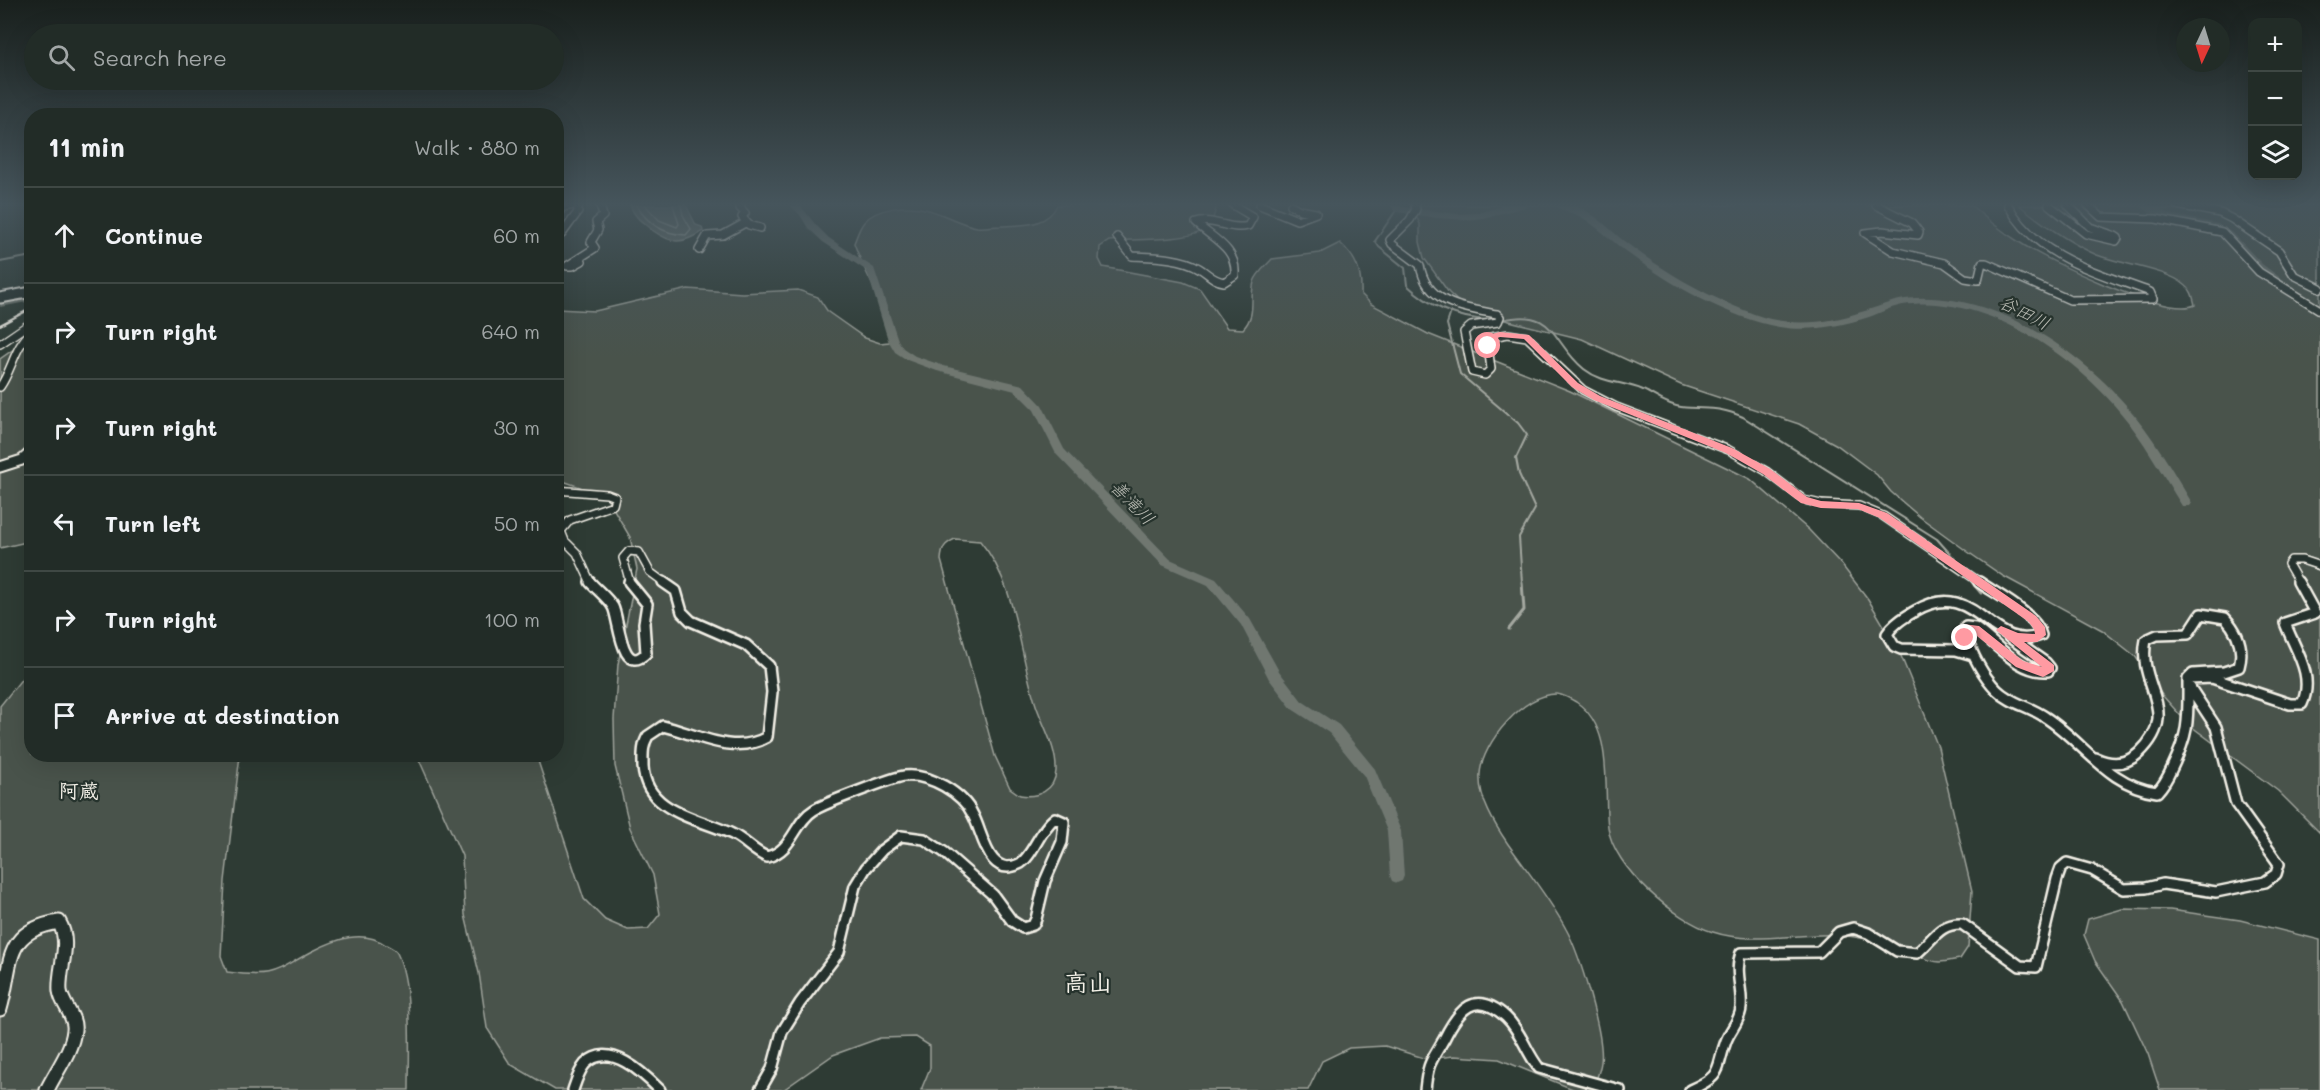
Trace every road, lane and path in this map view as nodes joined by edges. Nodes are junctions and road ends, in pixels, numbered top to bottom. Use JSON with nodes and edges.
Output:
{"nodes":[{"id":1,"x":582,"y":256,"type":"edge"},
{"id":2,"x":1132,"y":256,"type":"edge"},
{"id":3,"x":1233,"y":256,"type":"edge"},
{"id":4,"x":1408,"y":256,"type":"edge"},
{"id":5,"x":1916,"y":256,"type":"edge"},
{"id":6,"x":2062,"y":256,"type":"edge"},
{"id":7,"x":2244,"y":256,"type":"edge"},
{"id":8,"x":2282,"y":256,"type":"edge"},
{"id":9,"x":582,"y":261,"type":"dead end"},
{"id":10,"x":2320,"y":288,"type":"edge"},
{"id":11,"x":24,"y":294,"type":"edge"},
{"id":12,"x":0,"y":298,"type":"edge"},
{"id":13,"x":2320,"y":310,"type":"edge"},
{"id":14,"x":24,"y":328,"type":"edge"},
{"id":15,"x":24,"y":338,"type":"edge"},
{"id":16,"x":0,"y":344,"type":"edge"},
{"id":17,"x":0,"y":387,"type":"edge"},
{"id":18,"x":24,"y":458,"type":"edge"},
{"id":19,"x":0,"y":467,"type":"edge"},
{"id":20,"x":564,"y":491,"type":"edge"},
{"id":21,"x":564,"y":527,"type":"edge"},
{"id":22,"x":564,"y":538,"type":"edge"},
{"id":23,"x":2320,"y":566,"type":"edge"},
{"id":24,"x":2001,"y":630,"type":"junction"},
{"id":25,"x":1973,"y":655,"type":"junction"},
{"id":26,"x":2189,"y":682,"type":"junction"},
{"id":27,"x":2092,"y":756,"type":"junction"},
{"id":28,"x":0,"y":1009,"type":"edge"},
{"id":29,"x":47,"y":1090,"type":"edge"},
{"id":30,"x":573,"y":1090,"type":"edge"},
{"id":31,"x":660,"y":1090,"type":"edge"},
{"id":32,"x":760,"y":1090,"type":"edge"},
{"id":33,"x":1425,"y":1090,"type":"edge"},
{"id":34,"x":1620,"y":1090,"type":"edge"},
{"id":35,"x":1690,"y":1090,"type":"edge"}],
"edges":[{"from":1,"to":9,"type":"street"},
{"from":2,"to":3,"type":"street"},
{"from":4,"to":24,"type":"street"},
{"from":5,"to":6,"type":"street"},
{"from":7,"to":13,"type":"street"},
{"from":8,"to":10,"type":"street"},
{"from":11,"to":12,"type":"street"},
{"from":14,"to":16,"type":"street"},
{"from":15,"to":17,"type":"street"},
{"from":18,"to":19,"type":"street"},
{"from":20,"to":21,"type":"street"},
{"from":22,"to":32,"type":"street"},
{"from":23,"to":26,"type":"street"},
{"from":24,"to":25,"type":"street"},
{"from":24,"to":25,"type":"street"},
{"from":25,"to":27,"type":"street"},
{"from":26,"to":27,"type":"street"},
{"from":26,"to":27,"type":"street"},
{"from":26,"to":35,"type":"street"},
{"from":28,"to":29,"type":"street"},
{"from":30,"to":31,"type":"street"},
{"from":33,"to":34,"type":"street"}]}
